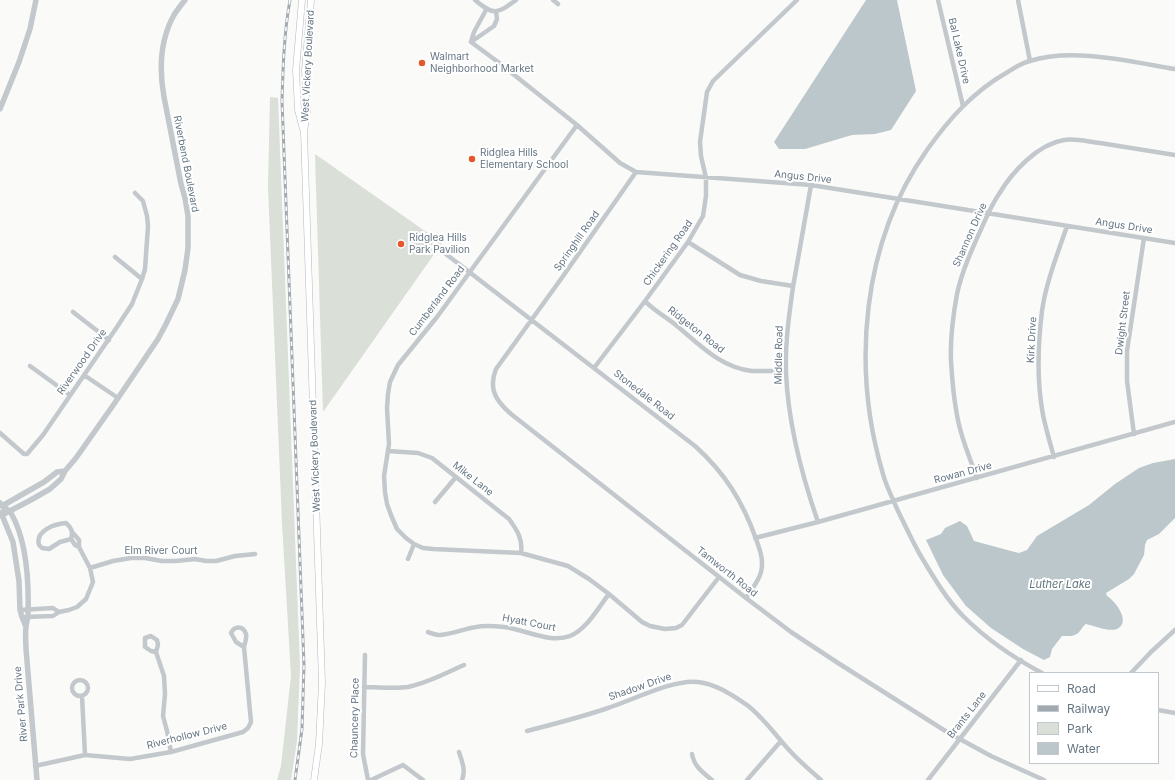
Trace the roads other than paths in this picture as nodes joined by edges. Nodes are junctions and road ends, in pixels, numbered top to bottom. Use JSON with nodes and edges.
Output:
{"nodes":[{"id":1,"x":36,"y":0,"type":"edge"},
{"id":2,"x":185,"y":0,"type":"edge"},
{"id":3,"x":302,"y":0,"type":"edge"},
{"id":4,"x":311,"y":0,"type":"edge"},
{"id":5,"x":475,"y":0,"type":"edge"},
{"id":6,"x":516,"y":0,"type":"edge"},
{"id":7,"x":553,"y":0,"type":"edge"},
{"id":8,"x":797,"y":0,"type":"edge"},
{"id":9,"x":938,"y":0,"type":"edge"},
{"id":10,"x":1018,"y":0,"type":"edge"},
{"id":11,"x":558,"y":4,"type":"dead end"},
{"id":12,"x":486,"y":10,"type":"junction"},
{"id":13,"x":496,"y":12,"type":"junction"},
{"id":14,"x":471,"y":42,"type":"junction"},
{"id":15,"x":1030,"y":61,"type":"junction"},
{"id":16,"x":1175,"y":69,"type":"edge"},
{"id":17,"x":963,"y":106,"type":"junction"},
{"id":18,"x":0,"y":109,"type":"edge"},
{"id":19,"x":577,"y":125,"type":"junction"},
{"id":20,"x":304,"y":132,"type":"junction"},
{"id":21,"x":1175,"y":155,"type":"edge"},
{"id":22,"x":636,"y":172,"type":"junction"},
{"id":23,"x":706,"y":178,"type":"junction"},
{"id":24,"x":811,"y":186,"type":"junction"},
{"id":25,"x":135,"y":193,"type":"dead end"},
{"id":26,"x":899,"y":199,"type":"junction"},
{"id":27,"x":989,"y":213,"type":"junction"},
{"id":28,"x":1067,"y":226,"type":"junction"},
{"id":29,"x":1144,"y":238,"type":"junction"},
{"id":30,"x":688,"y":242,"type":"junction"},
{"id":31,"x":1175,"y":243,"type":"edge"},
{"id":32,"x":442,"y":251,"type":"dead end"},
{"id":33,"x":115,"y":257,"type":"dead end"},
{"id":34,"x":470,"y":272,"type":"junction"},
{"id":35,"x":142,"y":279,"type":"junction"},
{"id":36,"x":794,"y":286,"type":"junction"},
{"id":37,"x":645,"y":301,"type":"junction"},
{"id":38,"x":73,"y":312,"type":"dead end"},
{"id":39,"x":531,"y":320,"type":"junction"},
{"id":40,"x":108,"y":340,"type":"junction"},
{"id":41,"x":30,"y":366,"type":"dead end"},
{"id":42,"x":594,"y":368,"type":"junction"},
{"id":43,"x":786,"y":371,"type":"junction"},
{"id":44,"x":84,"y":375,"type":"junction"},
{"id":45,"x":70,"y":395,"type":"junction"},
{"id":46,"x":118,"y":398,"type":"junction"},
{"id":47,"x":1175,"y":422,"type":"edge"},
{"id":48,"x":0,"y":433,"type":"edge"},
{"id":49,"x":1134,"y":434,"type":"junction"},
{"id":50,"x":388,"y":450,"type":"junction"},
{"id":51,"x":1054,"y":457,"type":"junction"},
{"id":52,"x":65,"y":471,"type":"junction"},
{"id":53,"x":456,"y":477,"type":"junction"},
{"id":54,"x":977,"y":478,"type":"junction"},
{"id":55,"x":894,"y":501,"type":"junction"},
{"id":56,"x":435,"y":502,"type":"dead end"},
{"id":57,"x":1,"y":504,"type":"edge"},
{"id":58,"x":10,"y":511,"type":"junction"},
{"id":59,"x":2,"y":515,"type":"junction"},
{"id":60,"x":818,"y":522,"type":"junction"},
{"id":61,"x":73,"y":533,"type":"junction"},
{"id":62,"x":755,"y":538,"type":"junction"},
{"id":63,"x":71,"y":539,"type":"junction"},
{"id":64,"x":414,"y":544,"type":"junction"},
{"id":65,"x":79,"y":547,"type":"junction"},
{"id":66,"x":520,"y":553,"type":"junction"},
{"id":67,"x":255,"y":554,"type":"dead end"},
{"id":68,"x":408,"y":559,"type":"dead end"},
{"id":69,"x":90,"y":568,"type":"junction"},
{"id":70,"x":719,"y":577,"type":"junction"},
{"id":71,"x":609,"y":594,"type":"junction"},
{"id":72,"x":746,"y":598,"type":"junction"},
{"id":73,"x":28,"y":608,"type":"junction"},
{"id":74,"x":20,"y":610,"type":"junction"},
{"id":75,"x":59,"y":612,"type":"junction"},
{"id":76,"x":22,"y":617,"type":"junction"},
{"id":77,"x":28,"y":617,"type":"junction"},
{"id":78,"x":26,"y":627,"type":"junction"},
{"id":79,"x":1175,"y":630,"type":"edge"},
{"id":80,"x":428,"y":632,"type":"dead end"},
{"id":81,"x":244,"y":647,"type":"dead end"},
{"id":82,"x":156,"y":652,"type":"dead end"},
{"id":83,"x":365,"y":655,"type":"dead end"},
{"id":84,"x":1021,"y":660,"type":"junction"},
{"id":85,"x":464,"y":665,"type":"dead end"},
{"id":86,"x":1040,"y":672,"type":"edge"},
{"id":87,"x":1132,"y":672,"type":"edge"},
{"id":88,"x":364,"y":686,"type":"junction"},
{"id":89,"x":82,"y":696,"type":"dead end"},
{"id":90,"x":1159,"y":710,"type":"edge"},
{"id":91,"x":1175,"y":713,"type":"edge"},
{"id":92,"x":527,"y":731,"type":"dead end"},
{"id":93,"x":960,"y":739,"type":"junction"},
{"id":94,"x":781,"y":741,"type":"junction"},
{"id":95,"x":171,"y":752,"type":"junction"},
{"id":96,"x":459,"y":752,"type":"dead end"},
{"id":97,"x":692,"y":754,"type":"dead end"},
{"id":98,"x":84,"y":755,"type":"junction"},
{"id":99,"x":35,"y":766,"type":"junction"},
{"id":100,"x":37,"y":780,"type":"edge"},
{"id":101,"x":314,"y":780,"type":"edge"},
{"id":102,"x":368,"y":780,"type":"edge"},
{"id":103,"x":371,"y":780,"type":"edge"},
{"id":104,"x":422,"y":780,"type":"edge"},
{"id":105,"x":462,"y":780,"type":"edge"},
{"id":106,"x":712,"y":780,"type":"edge"},
{"id":107,"x":747,"y":780,"type":"edge"},
{"id":108,"x":822,"y":780,"type":"edge"},
{"id":109,"x":928,"y":780,"type":"edge"},
{"id":110,"x":1044,"y":780,"type":"edge"}],
"edges":[{"from":1,"to":18,"type":"street"},
{"from":2,"to":46,"type":"street","name":"Riverbend Boulevard"},
{"from":3,"to":20,"type":"main road","name":"West Vickery Boulevard"},
{"from":4,"to":20,"type":"main road","name":"West Vickery Boulevard"},
{"from":5,"to":12,"type":"street"},
{"from":6,"to":13,"type":"street"},
{"from":7,"to":11,"type":"street"},
{"from":8,"to":23,"type":"street","name":"Chickering Road"},
{"from":9,"to":17,"type":"street","name":"Bal Lake Drive"},
{"from":10,"to":15,"type":"street"},
{"from":12,"to":13,"type":"street"},
{"from":12,"to":14,"type":"street"},
{"from":13,"to":14,"type":"street"},
{"from":14,"to":19,"type":"street","name":"Angus Drive"},
{"from":15,"to":16,"type":"street"},
{"from":15,"to":17,"type":"street"},
{"from":17,"to":26,"type":"street"},
{"from":19,"to":22,"type":"street","name":"Angus Drive"},
{"from":19,"to":34,"type":"street","name":"Cumberland Road"},
{"from":20,"to":101,"type":"main road","name":"West Vickery Boulevard"},
{"from":21,"to":27,"type":"street","name":"Shannon Drive"},
{"from":22,"to":23,"type":"street","name":"Angus Drive"},
{"from":22,"to":39,"type":"street","name":"Springhill Road"},
{"from":23,"to":24,"type":"street","name":"Angus Drive"},
{"from":23,"to":30,"type":"street","name":"Chickering Road"},
{"from":24,"to":26,"type":"street","name":"Angus Drive"},
{"from":24,"to":36,"type":"street","name":"Middle Road"},
{"from":25,"to":35,"type":"street","name":"Riverwood Drive"},
{"from":26,"to":27,"type":"street","name":"Angus Drive"},
{"from":26,"to":55,"type":"street"},
{"from":27,"to":28,"type":"street","name":"Angus Drive"},
{"from":27,"to":54,"type":"street","name":"Shannon Drive"},
{"from":28,"to":29,"type":"street","name":"Angus Drive"},
{"from":28,"to":51,"type":"street","name":"Kirk Drive"},
{"from":29,"to":31,"type":"street","name":"Angus Drive"},
{"from":29,"to":49,"type":"street","name":"Dwight Street"},
{"from":30,"to":36,"type":"street"},
{"from":30,"to":37,"type":"street","name":"Chickering Road"},
{"from":32,"to":34,"type":"street","name":"Stonedale Road"},
{"from":33,"to":35,"type":"street"},
{"from":34,"to":39,"type":"street","name":"Stonedale Road"},
{"from":34,"to":50,"type":"street","name":"Cumberland Road"},
{"from":35,"to":40,"type":"street","name":"Riverwood Drive"},
{"from":36,"to":43,"type":"street","name":"Middle Road"},
{"from":37,"to":42,"type":"street","name":"Chickering Road"},
{"from":37,"to":43,"type":"street","name":"Ridgeton Road"},
{"from":38,"to":40,"type":"street"},
{"from":39,"to":42,"type":"street","name":"Stonedale Road"},
{"from":39,"to":70,"type":"street","name":"Tamworth Road"},
{"from":40,"to":44,"type":"street","name":"Riverwood Drive"},
{"from":41,"to":45,"type":"street"},
{"from":42,"to":62,"type":"street","name":"Stonedale Road"},
{"from":43,"to":60,"type":"street","name":"Middle Road"},
{"from":44,"to":45,"type":"street","name":"Riverwood Drive"},
{"from":44,"to":46,"type":"street"},
{"from":45,"to":48,"type":"street","name":"Riverwood Drive"},
{"from":46,"to":52,"type":"street","name":"Riverbend Boulevard"},
{"from":47,"to":49,"type":"street","name":"Rowan Drive"},
{"from":49,"to":51,"type":"street","name":"Rowan Drive"},
{"from":50,"to":53,"type":"street","name":"Mike Lane"},
{"from":50,"to":64,"type":"street","name":"Cumberland Road"},
{"from":51,"to":54,"type":"street","name":"Rowan Drive"},
{"from":52,"to":57,"type":"street","name":"Riverbend Boulevard"},
{"from":52,"to":58,"type":"street","name":"Riverbend Boulevard"},
{"from":53,"to":56,"type":"street"},
{"from":53,"to":66,"type":"street","name":"Mike Lane"},
{"from":54,"to":55,"type":"street","name":"Rowan Drive"},
{"from":55,"to":60,"type":"street","name":"Rowan Drive"},
{"from":55,"to":84,"type":"street"},
{"from":57,"to":58,"type":"street"},
{"from":57,"to":59,"type":"street","name":"River Park Drive"},
{"from":58,"to":59,"type":"street","name":"Riverbend Boulevard"},
{"from":58,"to":73,"type":"street","name":"River Park Drive"},
{"from":59,"to":74,"type":"street","name":"River Park Drive"},
{"from":60,"to":62,"type":"street","name":"Rowan Drive"},
{"from":61,"to":63,"type":"street"},
{"from":61,"to":63,"type":"street"},
{"from":61,"to":65,"type":"street"},
{"from":62,"to":72,"type":"street","name":"Stonedale Road"},
{"from":63,"to":65,"type":"street"},
{"from":64,"to":66,"type":"street"},
{"from":64,"to":68,"type":"street"},
{"from":65,"to":69,"type":"street"},
{"from":66,"to":71,"type":"street"},
{"from":67,"to":69,"type":"street","name":"Elm River Court"},
{"from":69,"to":75,"type":"street"},
{"from":70,"to":71,"type":"street"},
{"from":70,"to":72,"type":"street","name":"Tamworth Road"},
{"from":71,"to":80,"type":"street","name":"Hyatt Court"},
{"from":72,"to":93,"type":"street","name":"Tamworth Road"},
{"from":73,"to":74,"type":"street"},
{"from":73,"to":75,"type":"street"},
{"from":73,"to":77,"type":"street","name":"River Park Drive"},
{"from":74,"to":76,"type":"street","name":"River Park Drive"},
{"from":75,"to":77,"type":"street"},
{"from":76,"to":77,"type":"street"},
{"from":76,"to":78,"type":"street","name":"River Park Drive"},
{"from":77,"to":78,"type":"street","name":"River Park Drive"},
{"from":78,"to":99,"type":"street","name":"River Park Drive"},
{"from":79,"to":87,"type":"street"},
{"from":81,"to":95,"type":"street","name":"Riverhollow Drive"},
{"from":82,"to":95,"type":"street"},
{"from":83,"to":88,"type":"street","name":"Chauncery Place"},
{"from":84,"to":86,"type":"street"},
{"from":84,"to":93,"type":"street","name":"Brants Lane"},
{"from":85,"to":88,"type":"street"},
{"from":88,"to":102,"type":"street","name":"Chauncery Place"},
{"from":89,"to":98,"type":"street"},
{"from":90,"to":91,"type":"street"},
{"from":92,"to":94,"type":"street","name":"Shadow Drive"},
{"from":93,"to":109,"type":"street","name":"Brants Lane"},
{"from":93,"to":110,"type":"street","name":"Tamworth Road"},
{"from":94,"to":107,"type":"street"},
{"from":94,"to":108,"type":"street","name":"Shadow Drive"},
{"from":95,"to":98,"type":"street","name":"Riverhollow Drive"},
{"from":96,"to":105,"type":"street"},
{"from":97,"to":106,"type":"street"},
{"from":98,"to":99,"type":"street","name":"Riverhollow Drive"},
{"from":99,"to":100,"type":"street","name":"River Park Drive"},
{"from":103,"to":104,"type":"street"}]}
